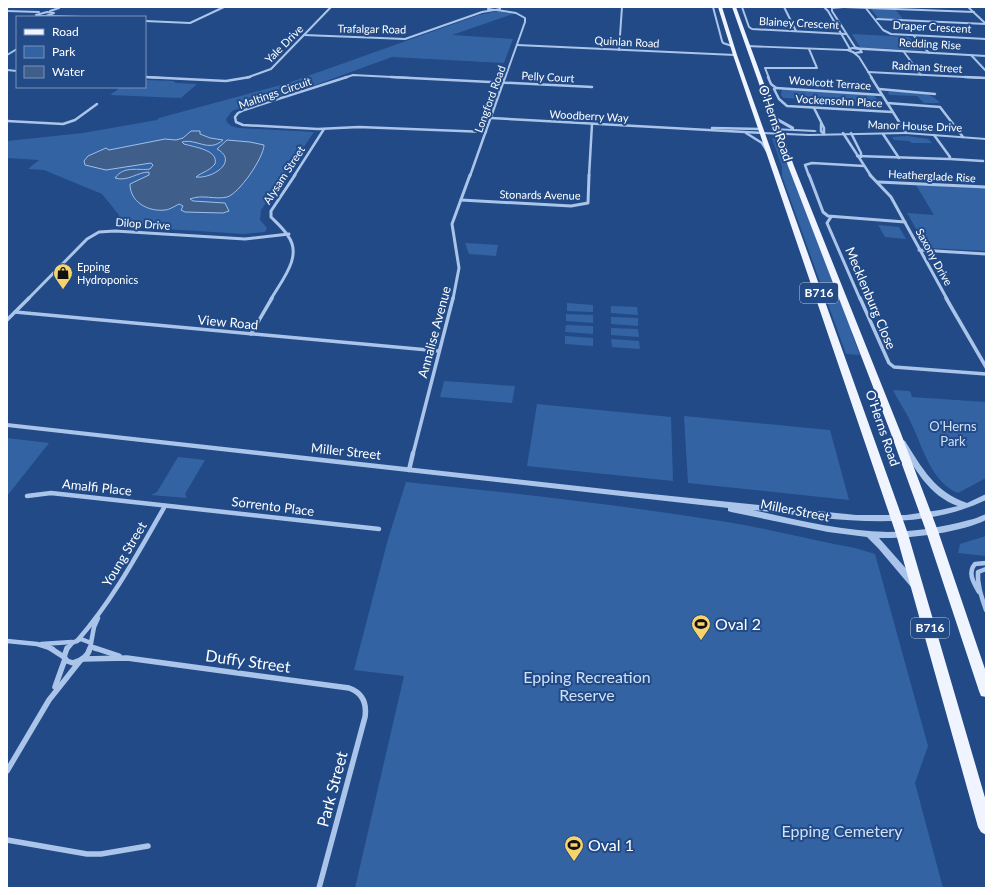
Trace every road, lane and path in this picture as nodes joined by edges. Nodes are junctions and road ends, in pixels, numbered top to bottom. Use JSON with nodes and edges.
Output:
{"nodes":[{"id":1,"x":62,"y":7,"type":"edge"},
{"id":2,"x":224,"y":7,"type":"edge"},
{"id":3,"x":332,"y":7,"type":"edge"},
{"id":4,"x":622,"y":7,"type":"edge"},
{"id":5,"x":713,"y":7,"type":"edge"},
{"id":6,"x":720,"y":7,"type":"edge"},
{"id":7,"x":734,"y":7,"type":"edge"},
{"id":8,"x":742,"y":7,"type":"edge"},
{"id":9,"x":784,"y":7,"type":"edge"},
{"id":10,"x":823,"y":7,"type":"edge"},
{"id":11,"x":843,"y":7,"type":"edge"},
{"id":12,"x":968,"y":7,"type":"edge"},
{"id":13,"x":59,"y":8,"type":"junction"},
{"id":14,"x":488,"y":8,"type":"edge"},
{"id":15,"x":501,"y":8,"type":"edge"},
{"id":16,"x":832,"y":8,"type":"edge"},
{"id":17,"x":865,"y":8,"type":"edge"},
{"id":18,"x":495,"y":10,"type":"junction"},
{"id":19,"x":7,"y":12,"type":"edge"},
{"id":20,"x":44,"y":12,"type":"junction"},
{"id":21,"x":47,"y":12,"type":"junction"},
{"id":22,"x":482,"y":12,"type":"junction"},
{"id":23,"x":510,"y":12,"type":"junction"},
{"id":24,"x":974,"y":12,"type":"junction"},
{"id":25,"x":53,"y":13,"type":"junction"},
{"id":26,"x":36,"y":16,"type":"junction"},
{"id":27,"x":46,"y":16,"type":"edge"},
{"id":28,"x":67,"y":16,"type":"joint"},
{"id":29,"x":876,"y":19,"type":"junction"},
{"id":30,"x":146,"y":21,"type":"edge"},
{"id":31,"x":986,"y":24,"type":"edge"},
{"id":32,"x":796,"y":31,"type":"junction"},
{"id":33,"x":842,"y":34,"type":"junction"},
{"id":34,"x":846,"y":34,"type":"junction"},
{"id":35,"x":304,"y":35,"type":"junction"},
{"id":36,"x":914,"y":36,"type":"junction"},
{"id":37,"x":986,"y":39,"type":"edge"},
{"id":38,"x":517,"y":45,"type":"junction"},
{"id":39,"x":732,"y":46,"type":"junction"},
{"id":40,"x":747,"y":47,"type":"junction"},
{"id":41,"x":809,"y":49,"type":"junction"},
{"id":42,"x":16,"y":50,"type":"edge"},
{"id":43,"x":619,"y":50,"type":"junction"},
{"id":44,"x":850,"y":50,"type":"junction"},
{"id":45,"x":860,"y":51,"type":"junction"},
{"id":46,"x":904,"y":52,"type":"junction"},
{"id":47,"x":929,"y":53,"type":"junction"},
{"id":48,"x":7,"y":55,"type":"edge"},
{"id":49,"x":971,"y":55,"type":"junction"},
{"id":50,"x":735,"y":56,"type":"junction"},
{"id":51,"x":986,"y":56,"type":"edge"},
{"id":52,"x":859,"y":57,"type":"junction"},
{"id":53,"x":986,"y":71,"type":"edge"},
{"id":54,"x":868,"y":72,"type":"junction"},
{"id":55,"x":921,"y":75,"type":"junction"},
{"id":56,"x":146,"y":77,"type":"edge"},
{"id":57,"x":986,"y":78,"type":"edge"},
{"id":58,"x":504,"y":82,"type":"junction"},
{"id":59,"x":592,"y":87,"type":"dead end"},
{"id":60,"x":776,"y":88,"type":"junction"},
{"id":61,"x":878,"y":90,"type":"junction"},
{"id":62,"x":935,"y":94,"type":"dead end"},
{"id":63,"x":882,"y":95,"type":"junction"},
{"id":64,"x":887,"y":103,"type":"junction"},
{"id":65,"x":97,"y":104,"type":"dead end"},
{"id":66,"x":814,"y":108,"type":"junction"},
{"id":67,"x":892,"y":112,"type":"junction"},
{"id":68,"x":772,"y":117,"type":"junction"},
{"id":69,"x":491,"y":118,"type":"junction"},
{"id":70,"x":7,"y":121,"type":"edge"},
{"id":71,"x":592,"y":124,"type":"junction"},
{"id":72,"x":324,"y":129,"type":"junction"},
{"id":73,"x":686,"y":129,"type":"junction"},
{"id":74,"x":798,"y":130,"type":"junction"},
{"id":75,"x":762,"y":131,"type":"junction"},
{"id":76,"x":486,"y":132,"type":"junction"},
{"id":77,"x":743,"y":132,"type":"junction"},
{"id":78,"x":823,"y":132,"type":"junction"},
{"id":79,"x":843,"y":133,"type":"junction"},
{"id":80,"x":906,"y":133,"type":"junction"},
{"id":81,"x":779,"y":134,"type":"junction"},
{"id":82,"x":851,"y":134,"type":"junction"},
{"id":83,"x":883,"y":134,"type":"junction"},
{"id":84,"x":934,"y":135,"type":"junction"},
{"id":85,"x":963,"y":137,"type":"junction"},
{"id":86,"x":986,"y":139,"type":"edge"},
{"id":87,"x":861,"y":158,"type":"junction"},
{"id":88,"x":899,"y":158,"type":"junction"},
{"id":89,"x":950,"y":158,"type":"junction"},
{"id":90,"x":772,"y":160,"type":"junction"},
{"id":91,"x":983,"y":161,"type":"dead end"},
{"id":92,"x":864,"y":166,"type":"junction"},
{"id":93,"x":878,"y":182,"type":"junction"},
{"id":94,"x":986,"y":187,"type":"edge"},
{"id":95,"x":461,"y":200,"type":"junction"},
{"id":96,"x":831,"y":217,"type":"junction"},
{"id":97,"x":905,"y":222,"type":"junction"},
{"id":98,"x":289,"y":234,"type":"junction"},
{"id":99,"x":919,"y":250,"type":"junction"},
{"id":100,"x":986,"y":254,"type":"edge"},
{"id":101,"x":15,"y":312,"type":"junction"},
{"id":102,"x":7,"y":320,"type":"edge"},
{"id":103,"x":251,"y":334,"type":"junction"},
{"id":104,"x":439,"y":351,"type":"junction"},
{"id":105,"x":984,"y":361,"type":"edge"},
{"id":106,"x":986,"y":367,"type":"edge"},
{"id":107,"x":986,"y":374,"type":"edge"},
{"id":108,"x":7,"y":425,"type":"edge"},
{"id":109,"x":895,"y":431,"type":"junction"},
{"id":110,"x":409,"y":470,"type":"junction"},
{"id":111,"x":27,"y":496,"type":"dead end"},
{"id":112,"x":986,"y":497,"type":"edge"},
{"id":113,"x":683,"y":500,"type":"junction"},
{"id":114,"x":165,"y":506,"type":"junction"},
{"id":115,"x":966,"y":506,"type":"junction"},
{"id":116,"x":926,"y":515,"type":"junction"},
{"id":117,"x":986,"y":517,"type":"edge"},
{"id":118,"x":897,"y":519,"type":"junction"},
{"id":119,"x":379,"y":529,"type":"dead end"},
{"id":120,"x":932,"y":531,"type":"junction"},
{"id":121,"x":869,"y":534,"type":"junction"},
{"id":122,"x":902,"y":534,"type":"junction"},
{"id":123,"x":986,"y":564,"type":"edge"},
{"id":124,"x":984,"y":569,"type":"edge"},
{"id":125,"x":918,"y":586,"type":"junction"},
{"id":126,"x":980,"y":594,"type":"junction"},
{"id":127,"x":986,"y":610,"type":"edge"},
{"id":128,"x":100,"y":612,"type":"junction"},
{"id":129,"x":7,"y":641,"type":"edge"},
{"id":130,"x":76,"y":641,"type":"junction"},
{"id":131,"x":34,"y":645,"type":"junction"},
{"id":132,"x":91,"y":645,"type":"junction"},
{"id":133,"x":65,"y":658,"type":"junction"},
{"id":134,"x":127,"y":658,"type":"junction"},
{"id":135,"x":82,"y":660,"type":"junction"},
{"id":136,"x":986,"y":691,"type":"edge"},
{"id":137,"x":52,"y":695,"type":"junction"},
{"id":138,"x":363,"y":697,"type":"joint"},
{"id":139,"x":7,"y":771,"type":"edge"},
{"id":140,"x":986,"y":827,"type":"edge"},
{"id":141,"x":7,"y":840,"type":"edge"},
{"id":142,"x":148,"y":846,"type":"dead end"},
{"id":143,"x":319,"y":888,"type":"edge"}],
"edges":[{"from":1,"to":13,"type":"street"},
{"from":2,"to":30,"type":"street"},
{"from":3,"to":35,"type":"street","name":"Yale Drive"},
{"from":4,"to":43,"type":"street"},
{"from":5,"to":39,"type":"street","name":"O'Herns Road"},
{"from":6,"to":39,"type":"main road","name":"O'Herns Road","number":"B716"},
{"from":7,"to":40,"type":"main road","name":"O'Herns Road","number":"B716"},
{"from":8,"to":32,"type":"street","name":"Blainey Crescent"},
{"from":9,"to":32,"type":"street"},
{"from":10,"to":16,"type":"street"},
{"from":10,"to":33,"type":"street"},
{"from":11,"to":16,"type":"street"},
{"from":11,"to":17,"type":"street"},
{"from":12,"to":24,"type":"street"},
{"from":13,"to":21,"type":"street"},
{"from":13,"to":25,"type":"street"},
{"from":14,"to":18,"type":"street","name":"Longford Road"},
{"from":14,"to":22,"type":"street","name":"Trafalgar Road"},
{"from":15,"to":18,"type":"street"},
{"from":15,"to":23,"type":"street","name":"Longford Road"},
{"from":16,"to":34,"type":"street"},
{"from":17,"to":24,"type":"street"},
{"from":17,"to":29,"type":"street","name":"Draper Crescent"},
{"from":18,"to":22,"type":"street","name":"Trafalgar Road"},
{"from":18,"to":23,"type":"street","name":"Longford Road"},
{"from":19,"to":20,"type":"street"},
{"from":19,"to":26,"type":"street"},
{"from":20,"to":21,"type":"street"},
{"from":20,"to":26,"type":"street"},
{"from":21,"to":25,"type":"street"},
{"from":22,"to":35,"type":"street","name":"Trafalgar Road"},
{"from":23,"to":38,"type":"street","name":"Longford Road"},
{"from":24,"to":31,"type":"street"},
{"from":25,"to":27,"type":"street"},
{"from":25,"to":28,"type":"street"},
{"from":26,"to":27,"type":"street"},
{"from":27,"to":28,"type":"street"},
{"from":29,"to":31,"type":"street"},
{"from":29,"to":36,"type":"street","name":"Draper Crescent"},
{"from":32,"to":33,"type":"street","name":"Blainey Crescent"},
{"from":33,"to":34,"type":"street","name":"Blainey Crescent"},
{"from":33,"to":44,"type":"street"},
{"from":34,"to":45,"type":"street"},
{"from":35,"to":56,"type":"street","name":"Yale Drive"},
{"from":36,"to":37,"type":"street","name":"Draper Crescent"},
{"from":36,"to":47,"type":"street"},
{"from":38,"to":43,"type":"street","name":"Quinlan Road"},
{"from":38,"to":58,"type":"street","name":"Longford Road"},
{"from":39,"to":50,"type":"main road","name":"O'Herns Road","number":"B716"},
{"from":40,"to":41,"type":"street"},
{"from":40,"to":68,"type":"main road","name":"O'Herns Road","number":"B716"},
{"from":41,"to":44,"type":"street"},
{"from":41,"to":60,"type":"street","name":"Vockensohn Place"},
{"from":42,"to":48,"type":"street"},
{"from":43,"to":50,"type":"street","name":"Quinlan Road"},
{"from":44,"to":45,"type":"street","name":"Redding Rise"},
{"from":44,"to":52,"type":"street"},
{"from":45,"to":46,"type":"street","name":"Redding Rise"},
{"from":45,"to":52,"type":"street"},
{"from":46,"to":47,"type":"street","name":"Redding Rise"},
{"from":46,"to":55,"type":"street"},
{"from":47,"to":49,"type":"street","name":"Redding Rise"},
{"from":49,"to":51,"type":"street","name":"Redding Rise"},
{"from":49,"to":53,"type":"street"},
{"from":50,"to":75,"type":"main road","name":"O'Herns Road","number":"B716"},
{"from":52,"to":54,"type":"street"},
{"from":54,"to":55,"type":"street","name":"Radman Street"},
{"from":54,"to":61,"type":"street"},
{"from":55,"to":57,"type":"street","name":"Radman Street"},
{"from":58,"to":59,"type":"street","name":"Pelly Court"},
{"from":58,"to":69,"type":"street","name":"Longford Road"},
{"from":58,"to":72,"type":"street","name":"Maltings Circuit"},
{"from":60,"to":63,"type":"street","name":"Woolcott Terrace"},
{"from":60,"to":66,"type":"street","name":"Vockensohn Place"},
{"from":61,"to":62,"type":"street"},
{"from":61,"to":63,"type":"street"},
{"from":63,"to":64,"type":"street"},
{"from":64,"to":67,"type":"street"},
{"from":64,"to":85,"type":"street"},
{"from":65,"to":70,"type":"street"},
{"from":66,"to":67,"type":"street","name":"Vockensohn Place"},
{"from":66,"to":78,"type":"street"},
{"from":67,"to":80,"type":"street"},
{"from":68,"to":74,"type":"street"},
{"from":68,"to":81,"type":"main road","name":"O'Herns Road","number":"B716"},
{"from":69,"to":71,"type":"street","name":"Woodberry Way"},
{"from":69,"to":76,"type":"street","name":"Longford Road"},
{"from":71,"to":73,"type":"street","name":"Woodberry Way"},
{"from":71,"to":95,"type":"street","name":"Stonards Avenue"},
{"from":72,"to":76,"type":"street","name":"Maltings Circuit"},
{"from":72,"to":98,"type":"street","name":"Alysam Street"},
{"from":73,"to":75,"type":"street","name":"Woodberry Way"},
{"from":73,"to":77,"type":"street","name":"Woodberry Way"},
{"from":74,"to":78,"type":"street","name":"Manor House Drive"},
{"from":74,"to":81,"type":"street","name":"Manor House Drive"},
{"from":75,"to":77,"type":"street","name":"Woodberry Way"},
{"from":75,"to":81,"type":"street","name":"Manor House Drive"},
{"from":75,"to":90,"type":"main road","name":"O'Herns Road","number":"B716"},
{"from":76,"to":95,"type":"street","name":"Longford Road"},
{"from":77,"to":90,"type":"street"},
{"from":78,"to":79,"type":"street","name":"Manor House Drive"},
{"from":78,"to":81,"type":"street","name":"Manor House Drive"},
{"from":79,"to":82,"type":"street","name":"Manor House Drive"},
{"from":79,"to":87,"type":"street"},
{"from":80,"to":83,"type":"street","name":"Manor House Drive"},
{"from":80,"to":84,"type":"street","name":"Manor House Drive"},
{"from":81,"to":109,"type":"main road","name":"O'Herns Road","number":"B716"},
{"from":82,"to":83,"type":"street","name":"Manor House Drive"},
{"from":82,"to":87,"type":"street","name":"Saxony Drive"},
{"from":83,"to":88,"type":"street"},
{"from":84,"to":85,"type":"street","name":"Manor House Drive"},
{"from":84,"to":89,"type":"street"},
{"from":85,"to":86,"type":"street","name":"Manor House Drive"},
{"from":87,"to":88,"type":"street"},
{"from":87,"to":92,"type":"street","name":"Saxony Drive"},
{"from":88,"to":89,"type":"street"},
{"from":89,"to":91,"type":"street"},
{"from":90,"to":118,"type":"main road","name":"O'Herns Road","number":"B716"},
{"from":92,"to":93,"type":"street","name":"Saxony Drive"},
{"from":92,"to":96,"type":"street"},
{"from":93,"to":94,"type":"street","name":"Heatherglade Rise"},
{"from":93,"to":97,"type":"street","name":"Saxony Drive"},
{"from":95,"to":104,"type":"street","name":"Annalise Avenue"},
{"from":96,"to":97,"type":"street"},
{"from":96,"to":107,"type":"street","name":"Mecklenburg Close"},
{"from":97,"to":99,"type":"street","name":"Saxony Drive"},
{"from":98,"to":101,"type":"street","name":"Dilop Drive"},
{"from":98,"to":103,"type":"street"},
{"from":99,"to":100,"type":"street"},
{"from":99,"to":105,"type":"street","name":"Saxony Drive"},
{"from":101,"to":102,"type":"street","name":"Dilop Drive"},
{"from":101,"to":103,"type":"street","name":"View Road"},
{"from":103,"to":104,"type":"street","name":"View Road"},
{"from":104,"to":110,"type":"street","name":"Annalise Avenue"},
{"from":105,"to":106,"type":"street","name":"Saxony Drive"},
{"from":108,"to":110,"type":"street","name":"Miller Street"},
{"from":109,"to":115,"type":"street"},
{"from":109,"to":116,"type":"main road","name":"O'Herns Road","number":"B716"},
{"from":110,"to":113,"type":"street","name":"Miller Street"},
{"from":111,"to":114,"type":"street","name":"Amalfi Place"},
{"from":112,"to":115,"type":"street","name":"Miller Street"},
{"from":113,"to":118,"type":"street","name":"Miller Street"},
{"from":113,"to":121,"type":"street","name":"Miller Street"},
{"from":114,"to":119,"type":"street","name":"Sorrento Place"},
{"from":114,"to":128,"type":"street","name":"Young Street"},
{"from":115,"to":116,"type":"street","name":"Miller Street"},
{"from":116,"to":118,"type":"street","name":"Miller Street"},
{"from":116,"to":120,"type":"main road","name":"O'Herns Road","number":"B716"},
{"from":117,"to":120,"type":"street","name":"Miller Street"},
{"from":118,"to":122,"type":"main road","name":"O'Herns Road","number":"B716"},
{"from":120,"to":122,"type":"street","name":"Miller Street"},
{"from":120,"to":136,"type":"main road","name":"O'Herns Road","number":"B716"},
{"from":121,"to":122,"type":"street","name":"Miller Street"},
{"from":121,"to":125,"type":"street"},
{"from":122,"to":125,"type":"main road","name":"O'Herns Road","number":"B716"},
{"from":123,"to":126,"type":"street"},
{"from":124,"to":126,"type":"street"},
{"from":125,"to":140,"type":"main road","name":"O'Herns Road","number":"B716"},
{"from":126,"to":127,"type":"street"},
{"from":128,"to":130,"type":"street","name":"Young Street"},
{"from":128,"to":132,"type":"street","name":"Young Street"},
{"from":129,"to":131,"type":"street"},
{"from":130,"to":131,"type":"street"},
{"from":130,"to":132,"type":"street"},
{"from":130,"to":133,"type":"street"},
{"from":131,"to":133,"type":"street"},
{"from":132,"to":134,"type":"street","name":"Duffy Street"},
{"from":132,"to":135,"type":"street"},
{"from":133,"to":135,"type":"street"},
{"from":133,"to":137,"type":"street"},
{"from":134,"to":135,"type":"street","name":"Duffy Street"},
{"from":134,"to":138,"type":"street","name":"Duffy Street"},
{"from":135,"to":137,"type":"street"},
{"from":137,"to":139,"type":"street"},
{"from":138,"to":143,"type":"street","name":"Park Street"},
{"from":141,"to":142,"type":"street"}]}
